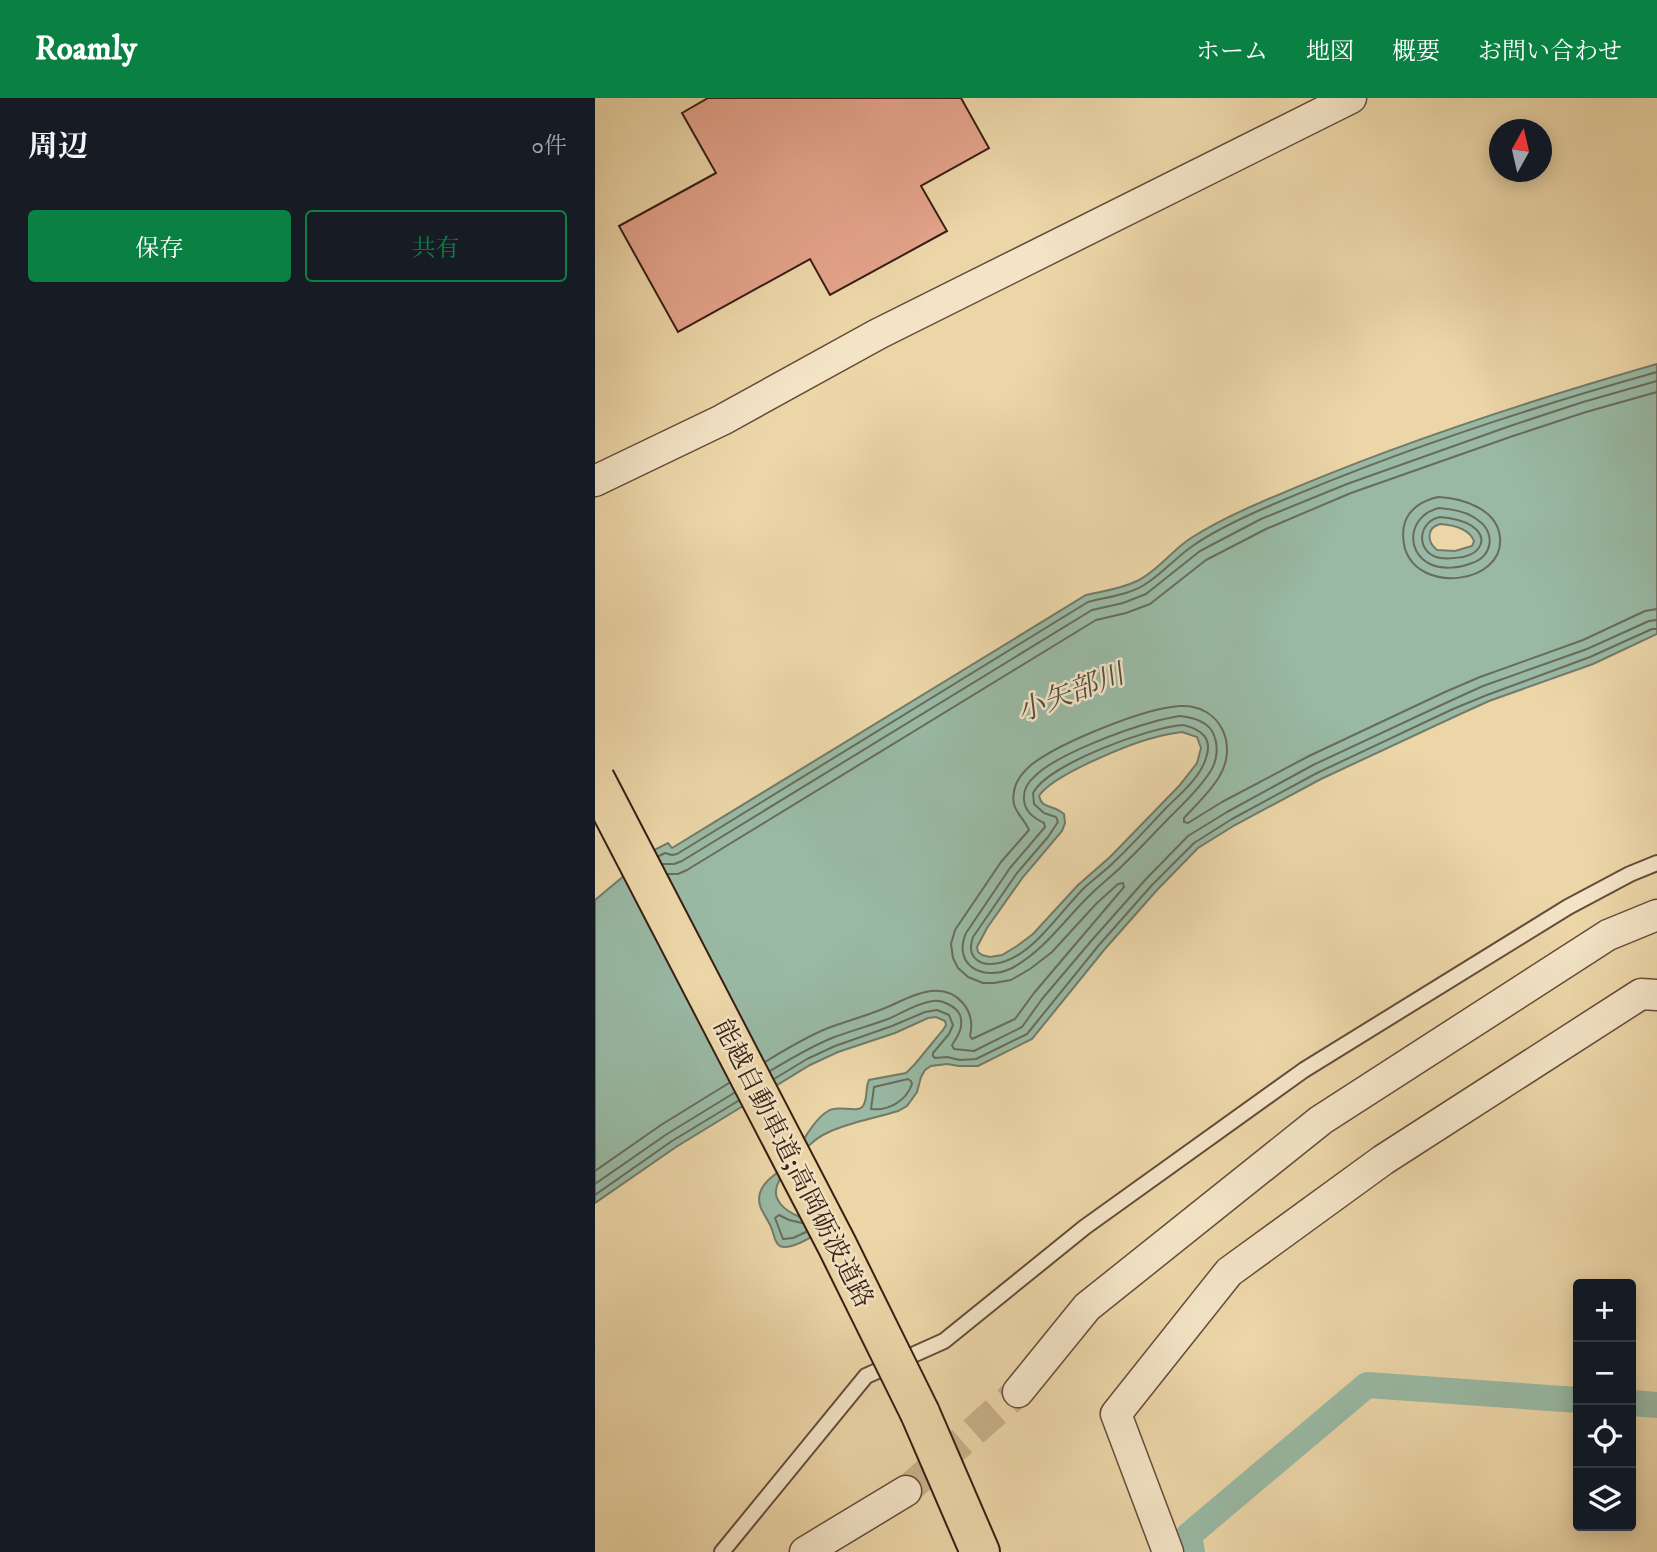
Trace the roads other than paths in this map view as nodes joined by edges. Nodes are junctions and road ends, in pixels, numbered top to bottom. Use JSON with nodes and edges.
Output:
{"nodes":[{"id":1,"x":1350,"y":98,"type":"edge"},
{"id":2,"x":595,"y":481,"type":"edge"},
{"id":3,"x":595,"y":779,"type":"edge"},
{"id":4,"x":1657,"y":863,"type":"edge"},
{"id":5,"x":1657,"y":915,"type":"edge"},
{"id":6,"x":1657,"y":995,"type":"edge"},
{"id":7,"x":1018,"y":1392,"type":"tunnel mouth"},
{"id":8,"x":906,"y":1491,"type":"tunnel mouth"},
{"id":9,"x":744,"y":1527,"type":"junction"},
{"id":10,"x":712,"y":1552,"type":"edge"},
{"id":11,"x":722,"y":1552,"type":"edge"},
{"id":12,"x":805,"y":1552,"type":"edge"},
{"id":13,"x":980,"y":1552,"type":"edge"},
{"id":14,"x":1168,"y":1552,"type":"edge"}],
"edges":[{"from":1,"to":2,"type":"street"},
{"from":3,"to":13,"type":"highway","name":"能越自動車道;高岡砺波道路","bridge":true},
{"from":4,"to":9,"type":"lane"},
{"from":5,"to":7,"type":"street"},
{"from":6,"to":14,"type":"street"},
{"from":8,"to":12,"type":"street"},
{"from":9,"to":10,"type":"lane"},
{"from":9,"to":11,"type":"lane"}]}
